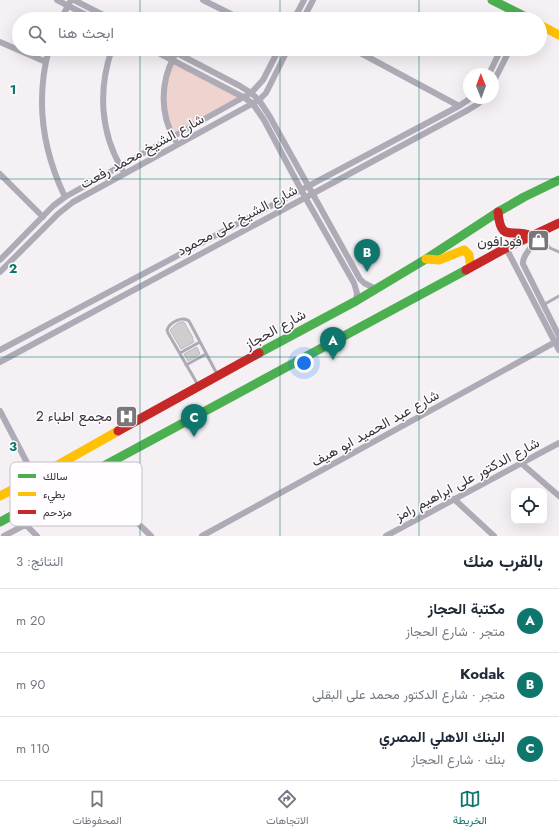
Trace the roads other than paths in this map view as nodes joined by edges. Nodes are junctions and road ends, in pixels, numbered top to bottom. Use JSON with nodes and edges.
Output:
{"nodes":[{"id":1,"x":57,"y":0,"type":"edge"},
{"id":2,"x":74,"y":0,"type":"edge"},
{"id":3,"x":203,"y":0,"type":"edge"},
{"id":4,"x":304,"y":0,"type":"edge"},
{"id":5,"x":313,"y":0,"type":"edge"},
{"id":6,"x":492,"y":0,"type":"edge"},
{"id":7,"x":69,"y":3,"type":"edge"},
{"id":8,"x":64,"y":12,"type":"edge"},
{"id":9,"x":83,"y":12,"type":"edge"},
{"id":10,"x":97,"y":12,"type":"edge"},
{"id":11,"x":227,"y":12,"type":"edge"},
{"id":12,"x":298,"y":12,"type":"edge"},
{"id":13,"x":307,"y":12,"type":"edge"},
{"id":14,"x":513,"y":12,"type":"edge"},
{"id":15,"x":547,"y":29,"type":"edge"},
{"id":16,"x":559,"y":35,"type":"edge"},
{"id":17,"x":0,"y":42,"type":"edge"},
{"id":18,"x":12,"y":47,"type":"edge"},
{"id":19,"x":32,"y":56,"type":"edge"},
{"id":20,"x":47,"y":56,"type":"edge"},
{"id":21,"x":110,"y":56,"type":"edge"},
{"id":22,"x":164,"y":56,"type":"edge"},
{"id":23,"x":174,"y":56,"type":"edge"},
{"id":24,"x":182,"y":56,"type":"edge"},
{"id":25,"x":275,"y":56,"type":"edge"},
{"id":26,"x":284,"y":56,"type":"edge"},
{"id":27,"x":367,"y":56,"type":"edge"},
{"id":28,"x":498,"y":56,"type":"edge"},
{"id":29,"x":506,"y":56,"type":"edge"},
{"id":30,"x":172,"y":60,"type":"junction"},
{"id":31,"x":46,"y":62,"type":"junction"},
{"id":32,"x":492,"y":68,"type":"edge"},
{"id":33,"x":499,"y":71,"type":"edge"},
{"id":34,"x":252,"y":93,"type":"junction"},
{"id":35,"x":245,"y":98,"type":"junction"},
{"id":36,"x":259,"y":100,"type":"junction"},
{"id":37,"x":463,"y":103,"type":"edge"},
{"id":38,"x":253,"y":104,"type":"junction"},
{"id":39,"x":478,"y":104,"type":"edge"},
{"id":40,"x":459,"y":106,"type":"junction"},
{"id":41,"x":173,"y":137,"type":"junction"},
{"id":42,"x":178,"y":145,"type":"junction"},
{"id":43,"x":120,"y":167,"type":"junction"},
{"id":44,"x":0,"y":174,"type":"edge"},
{"id":45,"x":125,"y":174,"type":"junction"},
{"id":46,"x":559,"y":180,"type":"edge"},
{"id":47,"x":308,"y":186,"type":"junction"},
{"id":48,"x":301,"y":190,"type":"junction"},
{"id":49,"x":312,"y":193,"type":"junction"},
{"id":50,"x":65,"y":197,"type":"junction"},
{"id":51,"x":305,"y":197,"type":"junction"},
{"id":52,"x":498,"y":212,"type":"junction"},
{"id":53,"x":43,"y":217,"type":"junction"},
{"id":54,"x":559,"y":223,"type":"edge"},
{"id":55,"x":536,"y":235,"type":"junction"},
{"id":56,"x":506,"y":248,"type":"junction"},
{"id":57,"x":559,"y":252,"type":"edge"},
{"id":58,"x":426,"y":259,"type":"junction"},
{"id":59,"x":0,"y":260,"type":"edge"},
{"id":60,"x":471,"y":267,"type":"junction"},
{"id":61,"x":0,"y":272,"type":"edge"},
{"id":62,"x":376,"y":289,"type":"junction"},
{"id":63,"x":559,"y":296,"type":"edge"},
{"id":64,"x":356,"y":301,"type":"junction"},
{"id":65,"x":543,"y":305,"type":"junction"},
{"id":66,"x":559,"y":336,"type":"edge"},
{"id":67,"x":200,"y":342,"type":"junction"},
{"id":68,"x":557,"y":342,"type":"edge"},
{"id":69,"x":0,"y":350,"type":"edge"},
{"id":70,"x":559,"y":350,"type":"edge"},
{"id":71,"x":180,"y":353,"type":"junction"},
{"id":72,"x":206,"y":354,"type":"junction"},
{"id":73,"x":0,"y":362,"type":"edge"},
{"id":74,"x":186,"y":365,"type":"junction"},
{"id":75,"x":218,"y":376,"type":"junction"},
{"id":76,"x":198,"y":386,"type":"junction"},
{"id":77,"x":0,"y":411,"type":"edge"},
{"id":78,"x":559,"y":443,"type":"edge"},
{"id":79,"x":27,"y":462,"type":"edge"},
{"id":80,"x":63,"y":462,"type":"edge"},
{"id":81,"x":109,"y":462,"type":"edge"},
{"id":82,"x":521,"y":463,"type":"junction"},
{"id":83,"x":10,"y":491,"type":"edge"},
{"id":84,"x":0,"y":496,"type":"edge"},
{"id":85,"x":559,"y":496,"type":"edge"},
{"id":86,"x":454,"y":500,"type":"junction"},
{"id":87,"x":10,"y":516,"type":"edge"},
{"id":88,"x":0,"y":522,"type":"edge"},
{"id":89,"x":24,"y":526,"type":"edge"},
{"id":90,"x":27,"y":526,"type":"edge"},
{"id":91,"x":141,"y":526,"type":"edge"},
{"id":92,"x":4,"y":536,"type":"edge"},
{"id":93,"x":37,"y":536,"type":"edge"},
{"id":94,"x":151,"y":536,"type":"edge"},
{"id":95,"x":202,"y":536,"type":"edge"},
{"id":96,"x":386,"y":536,"type":"edge"},
{"id":97,"x":494,"y":536,"type":"edge"}],
"edges":[{"from":1,"to":7,"type":"street"},
{"from":2,"to":10,"type":"street"},
{"from":3,"to":11,"type":"street"},
{"from":4,"to":12,"type":"street"},
{"from":5,"to":13,"type":"street"},
{"from":6,"to":14,"type":"main road"},
{"from":7,"to":8,"type":"street"},
{"from":7,"to":9,"type":"street"},
{"from":15,"to":16,"type":"main road"},
{"from":17,"to":18,"type":"street"},
{"from":19,"to":31,"type":"street"},
{"from":20,"to":31,"type":"street"},
{"from":21,"to":43,"type":"street"},
{"from":22,"to":30,"type":"street"},
{"from":23,"to":30,"type":"street"},
{"from":24,"to":34,"type":"street"},
{"from":25,"to":34,"type":"street","name":"شارع الشيخ محمد رفعت"},
{"from":26,"to":36,"type":"street","name":"شارع الشيخ محمد رفعت"},
{"from":27,"to":40,"type":"street"},
{"from":28,"to":32,"type":"street"},
{"from":29,"to":33,"type":"street"},
{"from":30,"to":35,"type":"street"},
{"from":30,"to":41,"type":"street"},
{"from":31,"to":50,"type":"street"},
{"from":34,"to":35,"type":"street","name":"شارع الشيخ محمد رفعت"},
{"from":34,"to":36,"type":"street"},
{"from":35,"to":38,"type":"street"},
{"from":35,"to":41,"type":"street","name":"شارع الشيخ محمد رفعت"},
{"from":36,"to":38,"type":"street","name":"شارع الشيخ محمد رفعت"},
{"from":36,"to":47,"type":"street"},
{"from":37,"to":40,"type":"street","name":"شارع الشيخ على محمود"},
{"from":38,"to":42,"type":"street","name":"شارع الشيخ محمد رفعت"},
{"from":38,"to":48,"type":"street"},
{"from":39,"to":49,"type":"street","name":"شارع الشيخ على محمود"},
{"from":40,"to":47,"type":"street","name":"شارع الشيخ على محمود"},
{"from":41,"to":42,"type":"street"},
{"from":41,"to":43,"type":"street","name":"شارع الشيخ محمد رفعت"},
{"from":42,"to":45,"type":"street","name":"شارع الشيخ محمد رفعت"},
{"from":43,"to":45,"type":"street"},
{"from":43,"to":50,"type":"street","name":"شارع الشيخ محمد رفعت"},
{"from":44,"to":53,"type":"street"},
{"from":45,"to":61,"type":"street","name":"شارع الشيخ محمد رفعت"},
{"from":46,"to":52,"type":"main road","name":"شارع الحجاز"},
{"from":47,"to":48,"type":"street","name":"شارع الشيخ على محمود"},
{"from":47,"to":49,"type":"street"},
{"from":48,"to":51,"type":"street"},
{"from":48,"to":69,"type":"street","name":"شارع الشيخ على محمود"},
{"from":49,"to":51,"type":"street","name":"شارع الشيخ على محمود"},
{"from":49,"to":62,"type":"street"},
{"from":50,"to":53,"type":"street","name":"شارع الشيخ محمد رفعت"},
{"from":51,"to":64,"type":"street"},
{"from":51,"to":73,"type":"street","name":"شارع الشيخ على محمود"},
{"from":52,"to":55,"type":"main road"},
{"from":52,"to":58,"type":"main road","name":"شارع الحجاز"},
{"from":53,"to":59,"type":"street","name":"شارع الشيخ محمد رفعت"},
{"from":54,"to":55,"type":"main road"},
{"from":55,"to":56,"type":"main road"},
{"from":55,"to":57,"type":"lane"},
{"from":55,"to":65,"type":"street"},
{"from":56,"to":60,"type":"main road"},
{"from":56,"to":68,"type":"street"},
{"from":58,"to":60,"type":"main road"},
{"from":58,"to":62,"type":"main road","name":"شارع الحجاز"},
{"from":60,"to":81,"type":"main road"},
{"from":62,"to":64,"type":"main road","name":"شارع الحجاز"},
{"from":63,"to":65,"type":"lane"},
{"from":64,"to":75,"type":"main road","name":"شارع الحجاز"},
{"from":65,"to":66,"type":"street"},
{"from":67,"to":71,"type":"lane"},
{"from":67,"to":71,"type":"lane"},
{"from":67,"to":72,"type":"lane"},
{"from":68,"to":70,"type":"street"},
{"from":68,"to":95,"type":"street","name":"شارع عبد الحميد ابو هيف"},
{"from":71,"to":74,"type":"lane"},
{"from":72,"to":74,"type":"lane"},
{"from":72,"to":75,"type":"lane"},
{"from":74,"to":76,"type":"lane"},
{"from":75,"to":76,"type":"main road","name":"شارع الحجاز"},
{"from":76,"to":80,"type":"main road","name":"شارع الحجاز"},
{"from":77,"to":79,"type":"street"},
{"from":78,"to":82,"type":"street","name":"شارع الدكتور على ابراهيم رامز"},
{"from":82,"to":85,"type":"street"},
{"from":82,"to":86,"type":"street","name":"شارع الدكتور على ابراهيم رامز"},
{"from":83,"to":84,"type":"main road","name":"شارع الحجاز"},
{"from":86,"to":96,"type":"street","name":"شارع الدكتور على ابراهيم رامز"},
{"from":86,"to":97,"type":"street"},
{"from":87,"to":88,"type":"main road"},
{"from":89,"to":92,"type":"street"},
{"from":90,"to":93,"type":"street"},
{"from":91,"to":94,"type":"street"}]}
